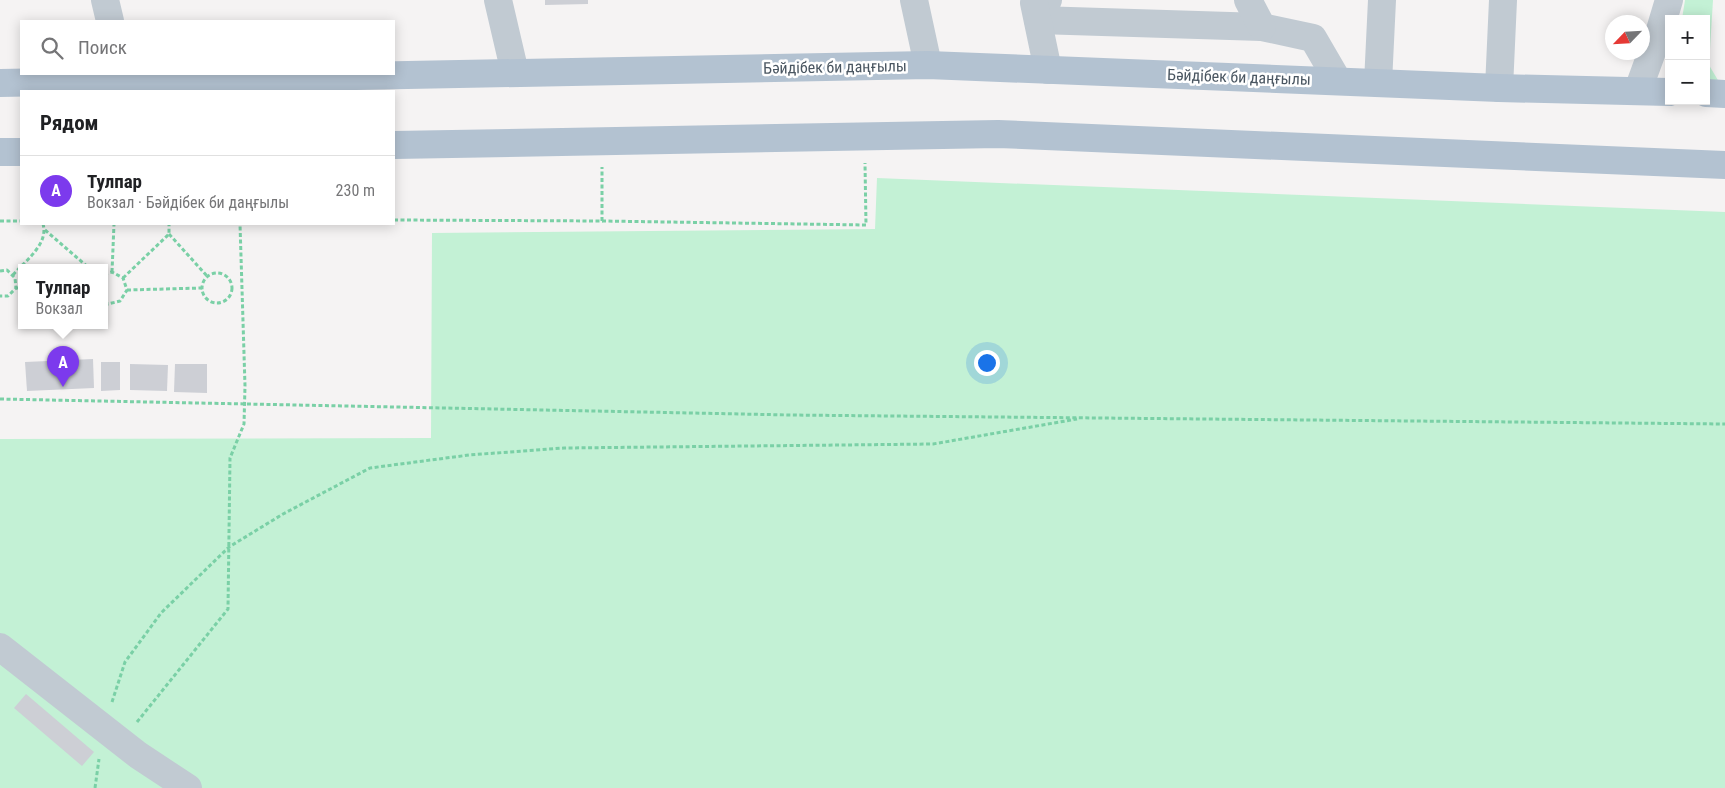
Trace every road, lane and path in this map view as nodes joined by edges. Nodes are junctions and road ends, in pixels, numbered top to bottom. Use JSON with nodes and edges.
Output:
{"nodes":[{"id":1,"x":105,"y":0,"type":"edge"},
{"id":2,"x":498,"y":0,"type":"edge"},
{"id":3,"x":914,"y":0,"type":"edge"},
{"id":4,"x":1248,"y":0,"type":"edge"},
{"id":5,"x":1382,"y":0,"type":"edge"},
{"id":6,"x":1504,"y":0,"type":"edge"},
{"id":7,"x":1668,"y":0,"type":"edge"},
{"id":8,"x":1040,"y":7,"type":"edge"},
{"id":9,"x":110,"y":20,"type":"edge"},
{"id":10,"x":1262,"y":27,"type":"junction"},
{"id":11,"x":928,"y":65,"type":"junction"},
{"id":12,"x":1048,"y":70,"type":"junction"},
{"id":13,"x":515,"y":73,"type":"junction"},
{"id":14,"x":358,"y":75,"type":"edge"},
{"id":15,"x":395,"y":75,"type":"edge"},
{"id":16,"x":123,"y":78,"type":"edge"},
{"id":17,"x":1338,"y":81,"type":"junction"},
{"id":18,"x":0,"y":83,"type":"edge"},
{"id":19,"x":1378,"y":83,"type":"junction"},
{"id":20,"x":1499,"y":88,"type":"junction"},
{"id":21,"x":1638,"y":90,"type":"junction"},
{"id":22,"x":1665,"y":92,"type":"edge"},
{"id":23,"x":1710,"y":93,"type":"edge"},
{"id":24,"x":1725,"y":94,"type":"edge"},
{"id":25,"x":864,"y":137,"type":"junction"},
{"id":26,"x":602,"y":142,"type":"junction"},
{"id":27,"x":395,"y":145,"type":"edge"},
{"id":28,"x":0,"y":152,"type":"edge"},
{"id":29,"x":20,"y":152,"type":"edge"},
{"id":30,"x":1725,"y":165,"type":"edge"},
{"id":31,"x":395,"y":220,"type":"edge"},
{"id":32,"x":602,"y":220,"type":"junction"},
{"id":33,"x":0,"y":221,"type":"edge"},
{"id":34,"x":20,"y":221,"type":"edge"},
{"id":35,"x":43,"y":225,"type":"edge"},
{"id":36,"x":114,"y":225,"type":"edge"},
{"id":37,"x":169,"y":225,"type":"edge"},
{"id":38,"x":240,"y":225,"type":"edge"},
{"id":39,"x":45,"y":230,"type":"junction"},
{"id":40,"x":169,"y":234,"type":"junction"},
{"id":41,"x":23,"y":264,"type":"edge"},
{"id":42,"x":84,"y":264,"type":"edge"},
{"id":43,"x":18,"y":270,"type":"edge"},
{"id":44,"x":0,"y":271,"type":"edge"},
{"id":45,"x":112,"y":272,"type":"junction"},
{"id":46,"x":108,"y":273,"type":"edge"},
{"id":47,"x":13,"y":275,"type":"junction"},
{"id":48,"x":207,"y":276,"type":"junction"},
{"id":49,"x":123,"y":278,"type":"junction"},
{"id":50,"x":16,"y":288,"type":"joint"},
{"id":51,"x":202,"y":288,"type":"junction"},
{"id":52,"x":233,"y":289,"type":"junction"},
{"id":53,"x":126,"y":290,"type":"junction"},
{"id":54,"x":242,"y":290,"type":"junction"},
{"id":55,"x":0,"y":296,"type":"edge"},
{"id":56,"x":108,"y":304,"type":"edge"},
{"id":57,"x":0,"y":399,"type":"edge"},
{"id":58,"x":244,"y":403,"type":"junction"},
{"id":59,"x":1084,"y":418,"type":"junction"},
{"id":60,"x":1725,"y":424,"type":"edge"},
{"id":61,"x":229,"y":547,"type":"junction"},
{"id":62,"x":0,"y":646,"type":"edge"},
{"id":63,"x":112,"y":735,"type":"junction"},
{"id":64,"x":95,"y":788,"type":"edge"},
{"id":65,"x":188,"y":788,"type":"edge"}],
"edges":[{"from":1,"to":9,"type":"street"},
{"from":2,"to":13,"type":"street"},
{"from":3,"to":11,"type":"street"},
{"from":4,"to":10,"type":"street"},
{"from":5,"to":19,"type":"street"},
{"from":6,"to":20,"type":"street"},
{"from":7,"to":21,"type":"street"},
{"from":8,"to":10,"type":"street"},
{"from":8,"to":12,"type":"street"},
{"from":10,"to":17,"type":"street"},
{"from":11,"to":12,"type":"main road","name":"Бәйдібек би даңғылы"},
{"from":11,"to":13,"type":"main road","name":"Бәйдібек би даңғылы"},
{"from":12,"to":17,"type":"main road","name":"Бәйдібек би даңғылы"},
{"from":13,"to":15,"type":"main road","name":"Бәйдібек би даңғылы"},
{"from":14,"to":16,"type":"main road","name":"Бәйдібек би даңғылы"},
{"from":16,"to":18,"type":"main road","name":"Бәйдібек би даңғылы"},
{"from":17,"to":19,"type":"main road","name":"Бәйдібек би даңғылы"},
{"from":19,"to":20,"type":"main road","name":"Бәйдібек би даңғылы"},
{"from":20,"to":21,"type":"main road","name":"Бәйдібек би даңғылы"},
{"from":21,"to":22,"type":"main road","name":"Бәйдібек би даңғылы"},
{"from":23,"to":24,"type":"main road"},
{"from":25,"to":26,"type":"main road"},
{"from":25,"to":30,"type":"main road"},
{"from":25,"to":32,"type":"path"},
{"from":26,"to":27,"type":"main road"},
{"from":26,"to":32,"type":"path"},
{"from":28,"to":29,"type":"main road"},
{"from":31,"to":32,"type":"path"},
{"from":33,"to":34,"type":"path"},
{"from":35,"to":39,"type":"path"},
{"from":36,"to":45,"type":"path"},
{"from":37,"to":40,"type":"path"},
{"from":38,"to":54,"type":"path"},
{"from":39,"to":41,"type":"path"},
{"from":39,"to":42,"type":"path"},
{"from":40,"to":48,"type":"path"},
{"from":40,"to":49,"type":"path"},
{"from":43,"to":47,"type":"path"},
{"from":44,"to":47,"type":"path"},
{"from":45,"to":46,"type":"path"},
{"from":45,"to":49,"type":"path"},
{"from":47,"to":50,"type":"path"},
{"from":48,"to":51,"type":"path"},
{"from":48,"to":52,"type":"path"},
{"from":49,"to":53,"type":"path"},
{"from":50,"to":55,"type":"path"},
{"from":51,"to":52,"type":"path"},
{"from":51,"to":53,"type":"path"},
{"from":52,"to":54,"type":"path"},
{"from":53,"to":56,"type":"path"},
{"from":54,"to":58,"type":"path"},
{"from":57,"to":58,"type":"path"},
{"from":58,"to":59,"type":"path"},
{"from":58,"to":61,"type":"path"},
{"from":59,"to":60,"type":"path"},
{"from":59,"to":61,"type":"path"},
{"from":61,"to":63,"type":"path"},
{"from":61,"to":63,"type":"path"},
{"from":62,"to":63,"type":"street"},
{"from":63,"to":64,"type":"path"},
{"from":63,"to":65,"type":"street"}]}
